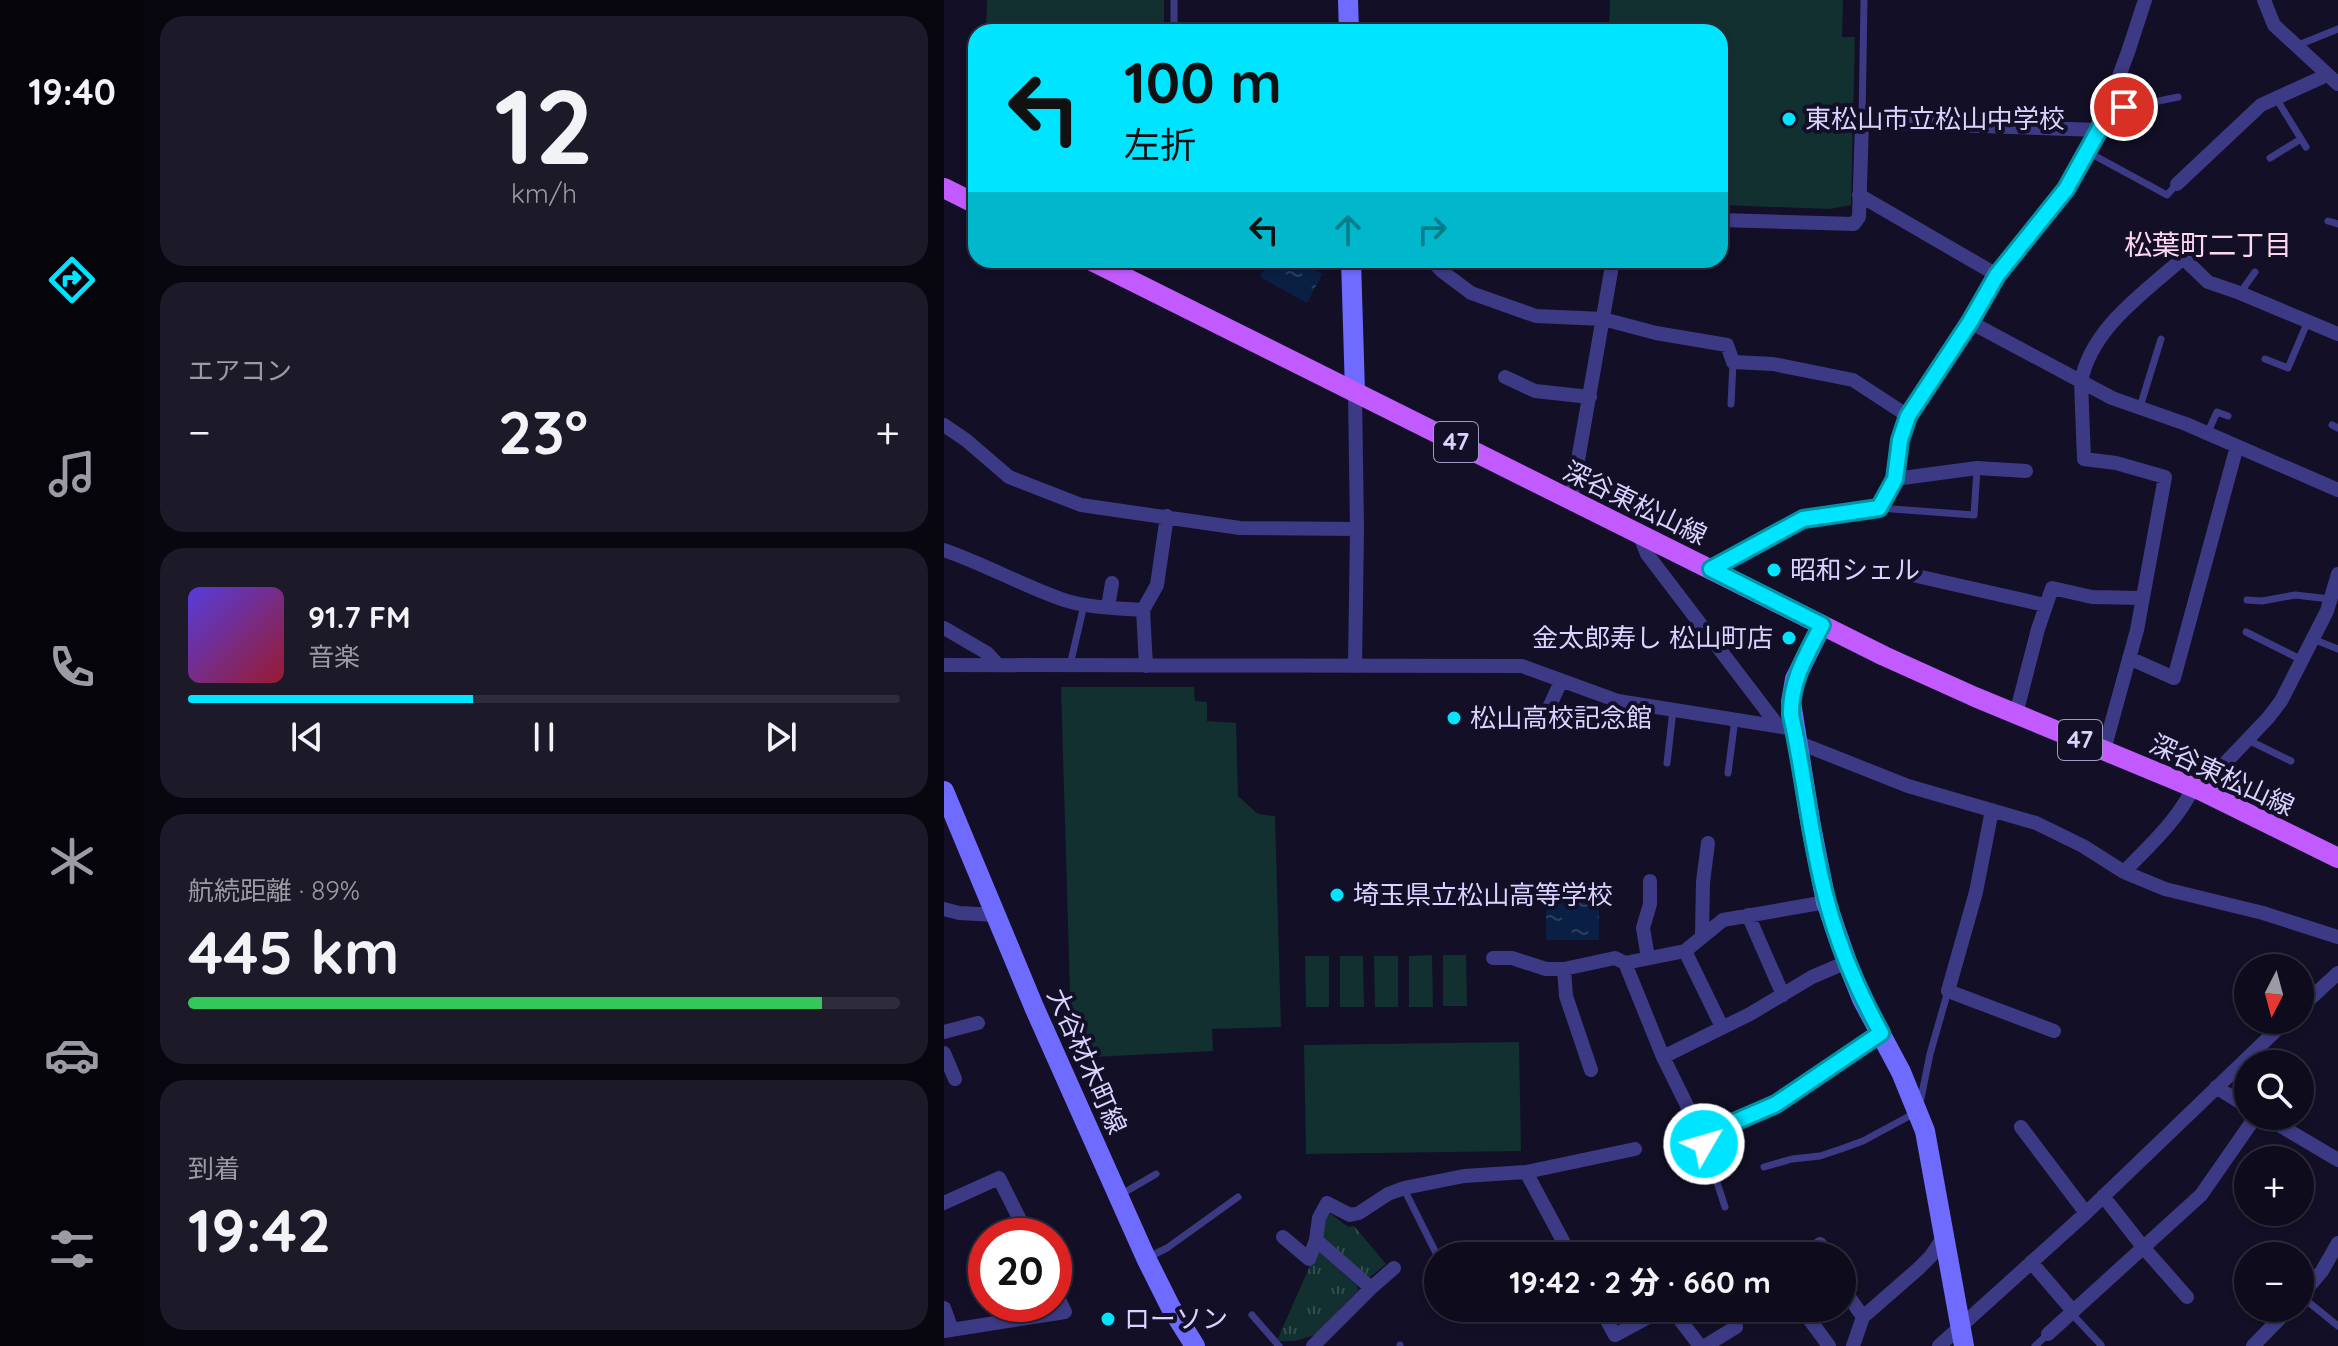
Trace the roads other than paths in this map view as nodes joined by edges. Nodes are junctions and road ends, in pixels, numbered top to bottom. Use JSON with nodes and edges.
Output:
{"nodes":[{"id":1,"x":1174,"y":0,"type":"edge"},
{"id":2,"x":1348,"y":0,"type":"edge"},
{"id":3,"x":1864,"y":0,"type":"edge"},
{"id":4,"x":2145,"y":0,"type":"edge"},
{"id":5,"x":2264,"y":0,"type":"edge"},
{"id":6,"x":1174,"y":24,"type":"edge"},
{"id":7,"x":1349,"y":24,"type":"edge"},
{"id":8,"x":2338,"y":29,"type":"edge"},
{"id":9,"x":2296,"y":46,"type":"junction"},
{"id":10,"x":2332,"y":79,"type":"edge"},
{"id":11,"x":2178,"y":97,"type":"dead end"},
{"id":12,"x":2276,"y":98,"type":"junction"},
{"id":13,"x":2106,"y":112,"type":"junction"},
{"id":14,"x":1862,"y":122,"type":"junction"},
{"id":15,"x":2099,"y":130,"type":"junction"},
{"id":16,"x":2301,"y":139,"type":"junction"},
{"id":17,"x":2306,"y":147,"type":"dead end"},
{"id":18,"x":2086,"y":151,"type":"junction"},
{"id":19,"x":2270,"y":158,"type":"dead end"},
{"id":20,"x":2177,"y":184,"type":"joint"},
{"id":21,"x":944,"y":188,"type":"edge"},
{"id":22,"x":1859,"y":195,"type":"junction"},
{"id":23,"x":968,"y":200,"type":"edge"},
{"id":24,"x":1728,"y":220,"type":"edge"},
{"id":25,"x":2328,"y":221,"type":"dead end"},
{"id":26,"x":2338,"y":224,"type":"edge"},
{"id":27,"x":1106,"y":268,"type":"edge"},
{"id":28,"x":1351,"y":268,"type":"edge"},
{"id":29,"x":1439,"y":268,"type":"edge"},
{"id":30,"x":1612,"y":268,"type":"edge"},
{"id":31,"x":2255,"y":272,"type":"dead end"},
{"id":32,"x":1997,"y":275,"type":"junction"},
{"id":33,"x":2240,"y":293,"type":"junction"},
{"id":34,"x":1603,"y":319,"type":"junction"},
{"id":35,"x":2308,"y":321,"type":"junction"},
{"id":36,"x":1970,"y":322,"type":"junction"},
{"id":37,"x":2338,"y":334,"type":"edge"},
{"id":38,"x":2161,"y":339,"type":"dead end"},
{"id":39,"x":2265,"y":359,"type":"dead end"},
{"id":40,"x":1733,"y":362,"type":"junction"},
{"id":41,"x":1505,"y":377,"type":"dead end"},
{"id":42,"x":2081,"y":382,"type":"junction"},
{"id":43,"x":1355,"y":392,"type":"junction"},
{"id":44,"x":1590,"y":397,"type":"junction"},
{"id":45,"x":1731,"y":404,"type":"dead end"},
{"id":46,"x":2140,"y":407,"type":"junction"},
{"id":47,"x":1908,"y":416,"type":"junction"},
{"id":48,"x":2228,"y":416,"type":"dead end"},
{"id":49,"x":944,"y":425,"type":"edge"},
{"id":50,"x":2207,"y":434,"type":"junction"},
{"id":51,"x":2237,"y":446,"type":"junction"},
{"id":52,"x":1977,"y":468,"type":"junction"},
{"id":53,"x":2026,"y":471,"type":"dead end"},
{"id":54,"x":1895,"y":479,"type":"junction"},
{"id":55,"x":2338,"y":490,"type":"edge"},
{"id":56,"x":1571,"y":500,"type":"junction"},
{"id":57,"x":1879,"y":508,"type":"junction"},
{"id":58,"x":1167,"y":516,"type":"junction"},
{"id":59,"x":1357,"y":529,"type":"junction"},
{"id":60,"x":1640,"y":536,"type":"junction"},
{"id":61,"x":944,"y":550,"type":"edge"},
{"id":62,"x":1711,"y":569,"type":"junction"},
{"id":63,"x":1908,"y":574,"type":"dead end"},
{"id":64,"x":2338,"y":574,"type":"edge"},
{"id":65,"x":1112,"y":583,"type":"dead end"},
{"id":66,"x":2141,"y":598,"type":"junction"},
{"id":67,"x":2332,"y":599,"type":"junction"},
{"id":68,"x":2247,"y":600,"type":"dead end"},
{"id":69,"x":1085,"y":605,"type":"junction"},
{"id":70,"x":2045,"y":605,"type":"junction"},
{"id":71,"x":1108,"y":607,"type":"junction"},
{"id":72,"x":1143,"y":610,"type":"junction"},
{"id":73,"x":1822,"y":625,"type":"junction"},
{"id":74,"x":944,"y":628,"type":"edge"},
{"id":75,"x":2246,"y":632,"type":"dead end"},
{"id":76,"x":2313,"y":639,"type":"junction"},
{"id":77,"x":2338,"y":649,"type":"edge"},
{"id":78,"x":2129,"y":658,"type":"junction"},
{"id":79,"x":2302,"y":660,"type":"junction"},
{"id":80,"x":944,"y":665,"type":"edge"},
{"id":81,"x":998,"y":665,"type":"junction"},
{"id":82,"x":1070,"y":665,"type":"junction"},
{"id":83,"x":1146,"y":666,"type":"junction"},
{"id":84,"x":1355,"y":666,"type":"junction"},
{"id":85,"x":1561,"y":681,"type":"junction"},
{"id":86,"x":1548,"y":710,"type":"dead end"},
{"id":87,"x":1673,"y":710,"type":"junction"},
{"id":88,"x":2016,"y":714,"type":"junction"},
{"id":89,"x":1735,"y":719,"type":"junction"},
{"id":90,"x":1790,"y":732,"type":"junction"},
{"id":91,"x":2248,"y":740,"type":"junction"},
{"id":92,"x":2104,"y":750,"type":"junction"},
{"id":93,"x":2291,"y":761,"type":"dead end"},
{"id":94,"x":1667,"y":763,"type":"dead end"},
{"id":95,"x":1728,"y":773,"type":"dead end"},
{"id":96,"x":2197,"y":789,"type":"junction"},
{"id":97,"x":944,"y":791,"type":"edge"},
{"id":98,"x":1992,"y":810,"type":"junction"},
{"id":99,"x":1708,"y":843,"type":"dead end"},
{"id":100,"x":2338,"y":858,"type":"edge"},
{"id":101,"x":2124,"y":872,"type":"junction"},
{"id":102,"x":1650,"y":881,"type":"dead end"},
{"id":103,"x":1826,"y":902,"type":"junction"},
{"id":104,"x":944,"y":909,"type":"edge"},
{"id":105,"x":997,"y":915,"type":"junction"},
{"id":106,"x":1748,"y":915,"type":"junction"},
{"id":107,"x":1702,"y":935,"type":"junction"},
{"id":108,"x":2338,"y":937,"type":"edge"},
{"id":109,"x":1685,"y":951,"type":"junction"},
{"id":110,"x":1493,"y":958,"type":"dead end"},
{"id":111,"x":1648,"y":958,"type":"junction"},
{"id":112,"x":1847,"y":962,"type":"junction"},
{"id":113,"x":1625,"y":963,"type":"junction"},
{"id":114,"x":1564,"y":969,"type":"junction"},
{"id":115,"x":2338,"y":973,"type":"edge"},
{"id":116,"x":1948,"y":991,"type":"junction"},
{"id":117,"x":1783,"y":995,"type":"junction"},
{"id":118,"x":2314,"y":995,"type":"edge"},
{"id":119,"x":978,"y":1023,"type":"dead end"},
{"id":120,"x":1722,"y":1027,"type":"junction"},
{"id":121,"x":2054,"y":1031,"type":"dead end"},
{"id":122,"x":944,"y":1032,"type":"edge"},
{"id":123,"x":1881,"y":1033,"type":"junction"},
{"id":124,"x":2272,"y":1034,"type":"edge"},
{"id":125,"x":944,"y":1053,"type":"edge"},
{"id":126,"x":1663,"y":1057,"type":"junction"},
{"id":127,"x":1591,"y":1070,"type":"dead end"},
{"id":128,"x":955,"y":1079,"type":"dead end"},
{"id":129,"x":2216,"y":1087,"type":"junction"},
{"id":130,"x":2234,"y":1098,"type":"edge"},
{"id":131,"x":1918,"y":1111,"type":"junction"},
{"id":132,"x":2021,"y":1127,"type":"dead end"},
{"id":133,"x":2246,"y":1130,"type":"edge"},
{"id":134,"x":2288,"y":1130,"type":"edge"},
{"id":135,"x":1702,"y":1136,"type":"junction"},
{"id":136,"x":1635,"y":1149,"type":"dead end"},
{"id":137,"x":1668,"y":1150,"type":"dead end"},
{"id":138,"x":2338,"y":1160,"type":"edge"},
{"id":139,"x":1764,"y":1167,"type":"dead end"},
{"id":140,"x":1526,"y":1172,"type":"junction"},
{"id":141,"x":1156,"y":1174,"type":"dead end"},
{"id":142,"x":1404,"y":1188,"type":"junction"},
{"id":143,"x":1118,"y":1196,"type":"junction"},
{"id":144,"x":2103,"y":1196,"type":"junction"},
{"id":145,"x":1238,"y":1197,"type":"dead end"},
{"id":146,"x":944,"y":1203,"type":"edge"},
{"id":147,"x":1725,"y":1207,"type":"dead end"},
{"id":148,"x":2086,"y":1213,"type":"junction"},
{"id":149,"x":1019,"y":1218,"type":"edge"},
{"id":150,"x":1945,"y":1234,"type":"junction"},
{"id":151,"x":1283,"y":1237,"type":"dead end"},
{"id":152,"x":1316,"y":1240,"type":"junction"},
{"id":153,"x":1431,"y":1242,"type":"edge"},
{"id":154,"x":1564,"y":1242,"type":"edge"},
{"id":155,"x":2338,"y":1243,"type":"edge"},
{"id":156,"x":2143,"y":1247,"type":"junction"},
{"id":157,"x":1146,"y":1258,"type":"junction"},
{"id":158,"x":2031,"y":1262,"type":"junction"},
{"id":159,"x":1394,"y":1268,"type":"dead end"},
{"id":160,"x":2314,"y":1281,"type":"edge"},
{"id":161,"x":1371,"y":1288,"type":"junction"},
{"id":162,"x":2187,"y":1297,"type":"dead end"},
{"id":163,"x":1856,"y":1307,"type":"edge"},
{"id":164,"x":2314,"y":1307,"type":"edge"},
{"id":165,"x":944,"y":1308,"type":"edge"},
{"id":166,"x":2072,"y":1312,"type":"junction"},
{"id":167,"x":1252,"y":1315,"type":"dead end"},
{"id":168,"x":1863,"y":1317,"type":"junction"},
{"id":169,"x":1000,"y":1322,"type":"edge"},
{"id":170,"x":1608,"y":1322,"type":"edge"},
{"id":171,"x":1641,"y":1322,"type":"edge"},
{"id":172,"x":1681,"y":1322,"type":"edge"},
{"id":173,"x":1735,"y":1322,"type":"edge"},
{"id":174,"x":1811,"y":1322,"type":"edge"},
{"id":175,"x":2276,"y":1322,"type":"edge"},
{"id":176,"x":2338,"y":1326,"type":"edge"},
{"id":177,"x":948,"y":1330,"type":"edge"},
{"id":178,"x":2048,"y":1334,"type":"joint"},
{"id":179,"x":1963,"y":1337,"type":"edge"},
{"id":180,"x":2101,"y":1345,"type":"edge"},
{"id":181,"x":1195,"y":1346,"type":"edge"},
{"id":182,"x":1279,"y":1346,"type":"edge"},
{"id":183,"x":1313,"y":1346,"type":"edge"},
{"id":184,"x":1703,"y":1346,"type":"edge"},
{"id":185,"x":1829,"y":1346,"type":"edge"},
{"id":186,"x":1853,"y":1346,"type":"edge"},
{"id":187,"x":1939,"y":1346,"type":"edge"},
{"id":188,"x":2035,"y":1346,"type":"edge"},
{"id":189,"x":2253,"y":1346,"type":"edge"}],
"edges":[{"from":1,"to":6,"type":"lane"},
{"from":2,"to":7,"type":"street"},
{"from":3,"to":14,"type":"lane"},
{"from":4,"to":13,"type":"street"},
{"from":5,"to":9,"type":"street"},
{"from":8,"to":9,"type":"lane"},
{"from":9,"to":10,"type":"street"},
{"from":10,"to":12,"type":"street"},
{"from":11,"to":13,"type":"lane"},
{"from":12,"to":16,"type":"lane"},
{"from":12,"to":20,"type":"street"},
{"from":13,"to":15,"type":"street"},
{"from":14,"to":15,"type":"street"},
{"from":14,"to":22,"type":"street"},
{"from":15,"to":18,"type":"street"},
{"from":16,"to":17,"type":"lane"},
{"from":16,"to":19,"type":"lane"},
{"from":18,"to":20,"type":"lane"},
{"from":18,"to":32,"type":"street"},
{"from":21,"to":23,"type":"main road"},
{"from":22,"to":24,"type":"street"},
{"from":22,"to":32,"type":"street"},
{"from":25,"to":26,"type":"lane"},
{"from":27,"to":43,"type":"main road","name":"深谷東松山線","number":"47"},
{"from":28,"to":43,"type":"street"},
{"from":29,"to":34,"type":"street"},
{"from":30,"to":34,"type":"street"},
{"from":31,"to":33,"type":"lane"},
{"from":32,"to":36,"type":"street"},
{"from":33,"to":35,"type":"street"},
{"from":33,"to":42,"type":"street"},
{"from":34,"to":40,"type":"street"},
{"from":34,"to":44,"type":"street"},
{"from":35,"to":37,"type":"street"},
{"from":35,"to":39,"type":"lane"},
{"from":36,"to":42,"type":"street"},
{"from":36,"to":47,"type":"street"},
{"from":38,"to":46,"type":"lane"},
{"from":40,"to":45,"type":"lane"},
{"from":40,"to":47,"type":"street"},
{"from":41,"to":44,"type":"street"},
{"from":42,"to":46,"type":"street"},
{"from":42,"to":66,"type":"street"},
{"from":43,"to":56,"type":"main road","name":"深谷東松山線","number":"47"},
{"from":43,"to":59,"type":"street"},
{"from":44,"to":56,"type":"street"},
{"from":46,"to":50,"type":"street"},
{"from":47,"to":54,"type":"street"},
{"from":48,"to":50,"type":"lane"},
{"from":49,"to":58,"type":"street"},
{"from":50,"to":51,"type":"street"},
{"from":51,"to":55,"type":"street"},
{"from":51,"to":78,"type":"street"},
{"from":52,"to":53,"type":"street"},
{"from":52,"to":54,"type":"street"},
{"from":52,"to":57,"type":"lane"},
{"from":54,"to":57,"type":"street"},
{"from":56,"to":60,"type":"main road","name":"深谷東松山線","number":"47"},
{"from":57,"to":62,"type":"street"},
{"from":58,"to":59,"type":"street"},
{"from":58,"to":72,"type":"street"},
{"from":59,"to":84,"type":"street"},
{"from":60,"to":62,"type":"main road","name":"深谷東松山線","number":"47"},
{"from":60,"to":90,"type":"street"},
{"from":61,"to":69,"type":"street"},
{"from":62,"to":73,"type":"main road","name":"深谷東松山線","number":"47"},
{"from":63,"to":70,"type":"street"},
{"from":64,"to":67,"type":"street"},
{"from":65,"to":71,"type":"street"},
{"from":66,"to":70,"type":"street"},
{"from":66,"to":78,"type":"street"},
{"from":67,"to":68,"type":"lane"},
{"from":67,"to":76,"type":"street"},
{"from":69,"to":71,"type":"street"},
{"from":69,"to":82,"type":"lane"},
{"from":70,"to":88,"type":"street"},
{"from":71,"to":72,"type":"street"},
{"from":72,"to":83,"type":"street"},
{"from":73,"to":88,"type":"main road","name":"深谷東松山線","number":"47"},
{"from":73,"to":90,"type":"street"},
{"from":74,"to":81,"type":"street"},
{"from":75,"to":79,"type":"lane"},
{"from":76,"to":77,"type":"lane"},
{"from":76,"to":79,"type":"street"},
{"from":78,"to":92,"type":"street"},
{"from":79,"to":91,"type":"street"},
{"from":80,"to":81,"type":"street"},
{"from":81,"to":82,"type":"street"},
{"from":82,"to":83,"type":"street"},
{"from":83,"to":84,"type":"street"},
{"from":84,"to":85,"type":"street"},
{"from":85,"to":86,"type":"street"},
{"from":85,"to":87,"type":"street"},
{"from":87,"to":89,"type":"street"},
{"from":87,"to":94,"type":"lane"},
{"from":88,"to":92,"type":"main road","name":"深谷東松山線","number":"47"},
{"from":89,"to":90,"type":"street"},
{"from":89,"to":95,"type":"lane"},
{"from":90,"to":98,"type":"street"},
{"from":90,"to":103,"type":"street"},
{"from":91,"to":93,"type":"lane"},
{"from":91,"to":96,"type":"street"},
{"from":92,"to":96,"type":"main road","name":"深谷東松山線","number":"47"},
{"from":96,"to":100,"type":"main road","name":"深谷東松山線","number":"47"},
{"from":96,"to":101,"type":"street"},
{"from":97,"to":105,"type":"street","name":"大谷材木町線"},
{"from":98,"to":101,"type":"street"},
{"from":98,"to":116,"type":"street"},
{"from":99,"to":107,"type":"street"},
{"from":101,"to":108,"type":"street"},
{"from":102,"to":111,"type":"street"},
{"from":103,"to":106,"type":"street"},
{"from":103,"to":112,"type":"street"},
{"from":104,"to":105,"type":"street"},
{"from":105,"to":143,"type":"street","name":"大谷材木町線"},
{"from":106,"to":107,"type":"street"},
{"from":106,"to":117,"type":"street"},
{"from":107,"to":109,"type":"street"},
{"from":109,"to":111,"type":"street"},
{"from":109,"to":120,"type":"street"},
{"from":110,"to":114,"type":"street"},
{"from":111,"to":113,"type":"street"},
{"from":112,"to":117,"type":"street"},
{"from":112,"to":123,"type":"street"},
{"from":113,"to":114,"type":"street"},
{"from":113,"to":126,"type":"street"},
{"from":114,"to":127,"type":"street"},
{"from":115,"to":118,"type":"street"},
{"from":116,"to":121,"type":"street"},
{"from":116,"to":131,"type":"lane"},
{"from":117,"to":120,"type":"street"},
{"from":119,"to":122,"type":"street"},
{"from":120,"to":126,"type":"street"},
{"from":123,"to":131,"type":"street"},
{"from":123,"to":135,"type":"street"},
{"from":124,"to":129,"type":"street"},
{"from":125,"to":128,"type":"street"},
{"from":126,"to":135,"type":"street"},
{"from":129,"to":130,"type":"street"},
{"from":129,"to":144,"type":"street"},
{"from":131,"to":139,"type":"lane"},
{"from":131,"to":150,"type":"street"},
{"from":132,"to":148,"type":"street"},
{"from":133,"to":156,"type":"street"},
{"from":134,"to":138,"type":"street"},
{"from":135,"to":137,"type":"lane"},
{"from":135,"to":147,"type":"lane"},
{"from":136,"to":140,"type":"street"},
{"from":140,"to":142,"type":"street"},
{"from":140,"to":154,"type":"street"},
{"from":141,"to":143,"type":"lane"},
{"from":142,"to":152,"type":"street"},
{"from":142,"to":153,"type":"lane"},
{"from":143,"to":157,"type":"street","name":"大谷材木町線"},
{"from":144,"to":148,"type":"street"},
{"from":144,"to":156,"type":"street"},
{"from":145,"to":157,"type":"lane"},
{"from":146,"to":149,"type":"street"},
{"from":148,"to":158,"type":"street"},
{"from":150,"to":168,"type":"street"},
{"from":150,"to":179,"type":"street"},
{"from":151,"to":152,"type":"street"},
{"from":152,"to":161,"type":"street"},
{"from":155,"to":160,"type":"street"},
{"from":156,"to":162,"type":"street"},
{"from":156,"to":166,"type":"street"},
{"from":157,"to":181,"type":"street","name":"大谷材木町線"},
{"from":158,"to":166,"type":"street"},
{"from":158,"to":179,"type":"street"},
{"from":159,"to":161,"type":"street"},
{"from":161,"to":183,"type":"street"},
{"from":163,"to":168,"type":"street"},
{"from":164,"to":176,"type":"lane"},
{"from":165,"to":177,"type":"street"},
{"from":166,"to":178,"type":"street"},
{"from":166,"to":180,"type":"lane"},
{"from":167,"to":182,"type":"lane"},
{"from":168,"to":186,"type":"street"},
{"from":169,"to":177,"type":"street"},
{"from":170,"to":171,"type":"street"},
{"from":172,"to":184,"type":"street"},
{"from":173,"to":184,"type":"street"},
{"from":174,"to":185,"type":"street"},
{"from":175,"to":189,"type":"street"},
{"from":178,"to":188,"type":"lane"},
{"from":179,"to":187,"type":"street"}]}
